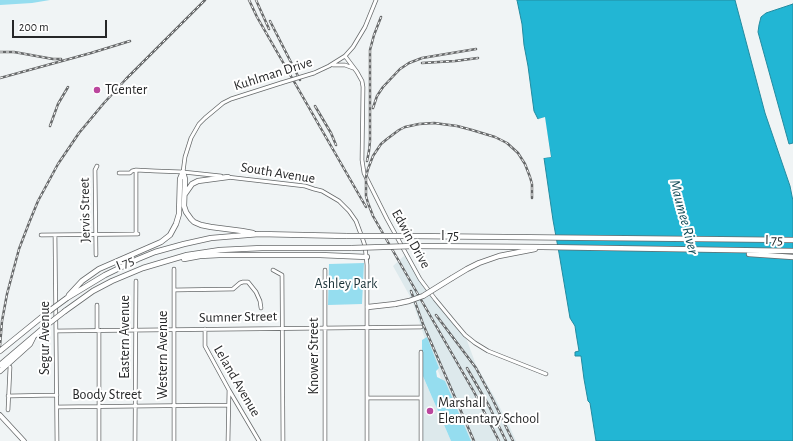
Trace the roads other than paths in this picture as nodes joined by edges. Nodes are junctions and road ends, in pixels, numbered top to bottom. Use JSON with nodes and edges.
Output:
{"nodes":[{"id":1,"x":376,"y":0,"type":"edge"},
{"id":2,"x":345,"y":56,"type":"junction"},
{"id":3,"x":329,"y":66,"type":"junction"},
{"id":4,"x":357,"y":72,"type":"junction"},
{"id":5,"x":97,"y":166,"type":"dead end"},
{"id":6,"x":134,"y":171,"type":"junction"},
{"id":7,"x":183,"y":172,"type":"junction"},
{"id":8,"x":119,"y":173,"type":"dead end"},
{"id":9,"x":228,"y":177,"type":"junction"},
{"id":10,"x":184,"y":195,"type":"junction"},
{"id":11,"x":96,"y":234,"type":"junction"},
{"id":12,"x":259,"y":234,"type":"junction"},
{"id":13,"x":41,"y":235,"type":"dead end"},
{"id":14,"x":55,"y":235,"type":"junction"},
{"id":15,"x":793,"y":240,"type":"edge"},
{"id":16,"x":542,"y":247,"type":"junction"},
{"id":17,"x":711,"y":250,"type":"junction"},
{"id":18,"x":793,"y":251,"type":"edge"},
{"id":19,"x":96,"y":255,"type":"dead end"},
{"id":20,"x":367,"y":257,"type":"junction"},
{"id":21,"x":793,"y":258,"type":"edge"},
{"id":22,"x":149,"y":266,"type":"junction"},
{"id":23,"x":174,"y":269,"type":"dead end"},
{"id":24,"x":273,"y":270,"type":"dead end"},
{"id":25,"x":325,"y":270,"type":"dead end"},
{"id":26,"x":136,"y":281,"type":"dead end"},
{"id":27,"x":174,"y":290,"type":"junction"},
{"id":28,"x":66,"y":298,"type":"junction"},
{"id":29,"x":97,"y":304,"type":"dead end"},
{"id":30,"x":368,"y":307,"type":"junction"},
{"id":31,"x":261,"y":308,"type":"dead end"},
{"id":32,"x":368,"y":327,"type":"junction"},
{"id":33,"x":421,"y":327,"type":"dead end"},
{"id":34,"x":283,"y":328,"type":"junction"},
{"id":35,"x":325,"y":328,"type":"junction"},
{"id":36,"x":174,"y":329,"type":"junction"},
{"id":37,"x":205,"y":329,"type":"junction"},
{"id":38,"x":56,"y":330,"type":"junction"},
{"id":39,"x":98,"y":330,"type":"junction"},
{"id":40,"x":136,"y":330,"type":"junction"},
{"id":41,"x":33,"y":337,"type":"junction"},
{"id":42,"x":0,"y":351,"type":"edge"},
{"id":43,"x":421,"y":352,"type":"dead end"},
{"id":44,"x":0,"y":365,"type":"edge"},
{"id":45,"x":10,"y":367,"type":"dead end"},
{"id":46,"x":0,"y":370,"type":"edge"},
{"id":47,"x":546,"y":374,"type":"dead end"},
{"id":48,"x":229,"y":390,"type":"junction"},
{"id":49,"x":57,"y":395,"type":"junction"},
{"id":50,"x":8,"y":396,"type":"junction"},
{"id":51,"x":367,"y":398,"type":"junction"},
{"id":52,"x":421,"y":398,"type":"junction"},
{"id":53,"x":228,"y":405,"type":"junction"},
{"id":54,"x":99,"y":406,"type":"junction"},
{"id":55,"x":135,"y":406,"type":"junction"},
{"id":56,"x":174,"y":406,"type":"junction"},
{"id":57,"x":57,"y":407,"type":"junction"},
{"id":58,"x":8,"y":410,"type":"dead end"},
{"id":59,"x":0,"y":415,"type":"edge"},
{"id":60,"x":24,"y":441,"type":"edge"},
{"id":61,"x":57,"y":441,"type":"edge"},
{"id":62,"x":99,"y":441,"type":"edge"},
{"id":63,"x":136,"y":441,"type":"edge"},
{"id":64,"x":174,"y":441,"type":"edge"},
{"id":65,"x":228,"y":441,"type":"edge"},
{"id":66,"x":259,"y":441,"type":"edge"},
{"id":67,"x":283,"y":441,"type":"edge"},
{"id":68,"x":325,"y":441,"type":"edge"},
{"id":69,"x":367,"y":441,"type":"edge"},
{"id":70,"x":421,"y":441,"type":"edge"}],
"edges":[{"from":1,"to":2,"type":"street","name":"Kuhlman Drive"},
{"from":2,"to":3,"type":"street","name":"Kuhlman Drive"},
{"from":2,"to":4,"type":"street","name":"Edwin Drive"},
{"from":3,"to":4,"type":"street"},
{"from":3,"to":7,"type":"street","name":"Kuhlman Drive","bridge":true},
{"from":4,"to":47,"type":"street","name":"Edwin Drive"},
{"from":5,"to":11,"type":"street","name":"Jervis Street"},
{"from":6,"to":7,"type":"street","name":"South Avenue"},
{"from":6,"to":8,"type":"street","name":"South Avenue"},
{"from":6,"to":11,"type":"street"},
{"from":7,"to":9,"type":"street","name":"South Avenue"},
{"from":7,"to":10,"type":"highway"},
{"from":7,"to":28,"type":"highway"},
{"from":9,"to":10,"type":"highway"},
{"from":9,"to":20,"type":"street","name":"South Avenue"},
{"from":10,"to":12,"type":"highway"},
{"from":11,"to":14,"type":"street"},
{"from":11,"to":19,"type":"street","name":"Jervis Street"},
{"from":12,"to":15,"type":"highway","number":"I 75","bridge":true},
{"from":12,"to":28,"type":"highway","number":"I 75"},
{"from":13,"to":14,"type":"street"},
{"from":14,"to":38,"type":"street","name":"Segur Avenue"},
{"from":16,"to":17,"type":"highway","name":"I 75","number":"I 75"},
{"from":16,"to":22,"type":"highway","name":"I 75","number":"I 75","bridge":true},
{"from":16,"to":30,"type":"highway","bridge":true},
{"from":17,"to":18,"type":"highway","name":"I 75","number":"I 75"},
{"from":17,"to":21,"type":"highway"},
{"from":20,"to":22,"type":"highway"},
{"from":20,"to":30,"type":"street","name":"South Avenue"},
{"from":22,"to":41,"type":"highway","name":"I 75","number":"I 75","bridge":true},
{"from":23,"to":27,"type":"street","name":"Western Avenue"},
{"from":24,"to":34,"type":"street"},
{"from":25,"to":35,"type":"street","name":"Knower Street"},
{"from":26,"to":40,"type":"street","name":"Eastern Avenue"},
{"from":27,"to":31,"type":"street"},
{"from":27,"to":36,"type":"street","name":"Western Avenue"},
{"from":28,"to":42,"type":"highway","number":"I 75","bridge":true},
{"from":29,"to":39,"type":"street"},
{"from":30,"to":32,"type":"street","name":"South Avenue"},
{"from":32,"to":33,"type":"street","name":"Sumner Street"},
{"from":32,"to":35,"type":"street","name":"Sumner Street"},
{"from":32,"to":51,"type":"street","name":"South Avenue"},
{"from":34,"to":35,"type":"street","name":"Sumner Street"},
{"from":34,"to":37,"type":"street","name":"Sumner Street"},
{"from":34,"to":67,"type":"street"},
{"from":35,"to":68,"type":"street","name":"Knower Street"},
{"from":36,"to":37,"type":"street","name":"Sumner Street"},
{"from":36,"to":40,"type":"street","name":"Sumner Street"},
{"from":36,"to":56,"type":"street","name":"Western Avenue"},
{"from":37,"to":48,"type":"street","name":"Leland Avenue"},
{"from":38,"to":39,"type":"street","name":"Sumner Street"},
{"from":38,"to":49,"type":"street","name":"Segur Avenue"},
{"from":39,"to":40,"type":"street","name":"Sumner Street"},
{"from":39,"to":54,"type":"street"},
{"from":40,"to":55,"type":"street","name":"Eastern Avenue"},
{"from":41,"to":44,"type":"highway","number":"I 75"},
{"from":41,"to":46,"type":"highway"},
{"from":43,"to":52,"type":"street"},
{"from":45,"to":50,"type":"street"},
{"from":48,"to":53,"type":"street"},
{"from":48,"to":66,"type":"street","name":"Leland Avenue"},
{"from":49,"to":50,"type":"street","name":"Boody Street"},
{"from":49,"to":57,"type":"street","name":"Segur Avenue"},
{"from":50,"to":58,"type":"street"},
{"from":51,"to":52,"type":"street"},
{"from":51,"to":69,"type":"street","name":"South Avenue"},
{"from":52,"to":70,"type":"street"},
{"from":53,"to":56,"type":"street","name":"Boody Street"},
{"from":53,"to":65,"type":"street"},
{"from":54,"to":55,"type":"street","name":"Boody Street"},
{"from":54,"to":57,"type":"street","name":"Boody Street"},
{"from":54,"to":62,"type":"street"},
{"from":55,"to":56,"type":"street","name":"Boody Street"},
{"from":55,"to":63,"type":"street","name":"Eastern Avenue"},
{"from":56,"to":64,"type":"street","name":"Western Avenue"},
{"from":57,"to":61,"type":"street","name":"Segur Avenue"},
{"from":59,"to":60,"type":"main road"}]}
